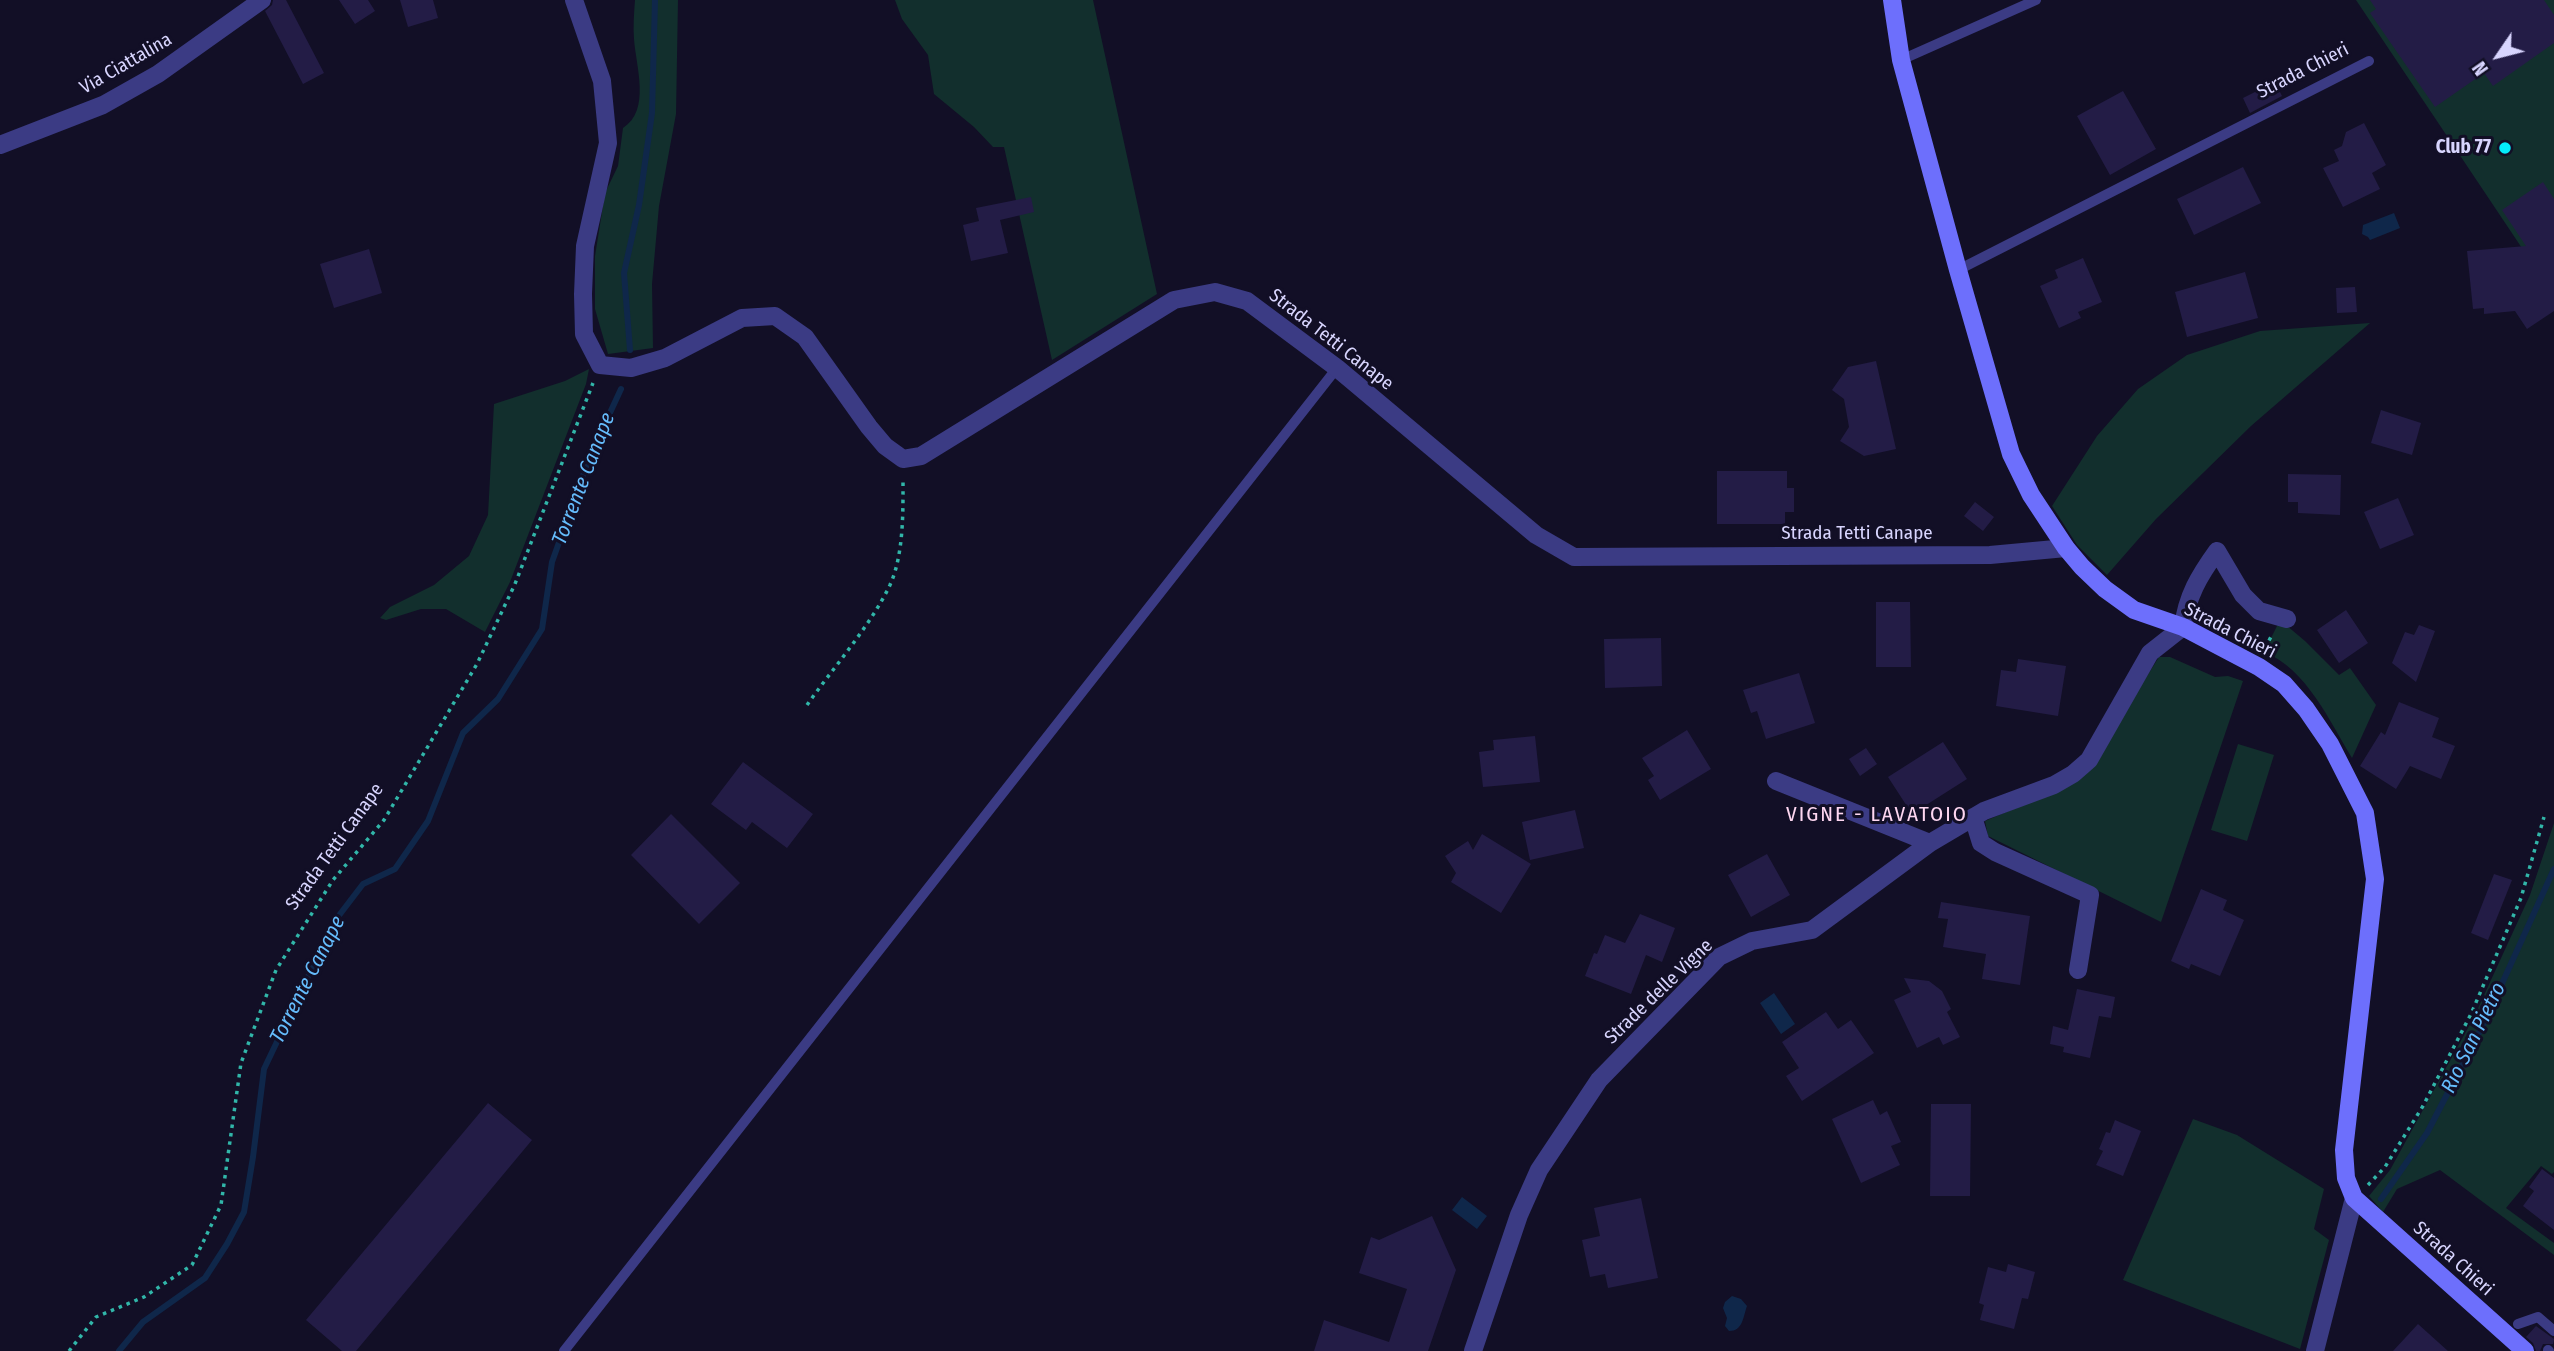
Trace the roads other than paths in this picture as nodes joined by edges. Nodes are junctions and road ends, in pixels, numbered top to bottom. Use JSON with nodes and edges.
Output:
{"nodes":[{"id":1,"x":262,"y":0,"type":"edge"},
{"id":2,"x":574,"y":0,"type":"edge"},
{"id":3,"x":1892,"y":0,"type":"edge"},
{"id":4,"x":2036,"y":0,"type":"edge"},
{"id":5,"x":1901,"y":60,"type":"junction"},
{"id":6,"x":2368,"y":61,"type":"dead end"},
{"id":7,"x":0,"y":145,"type":"edge"},
{"id":8,"x":1958,"y":270,"type":"junction"},
{"id":9,"x":1337,"y":368,"type":"junction"},
{"id":10,"x":2066,"y":548,"type":"junction"},
{"id":11,"x":2287,"y":619,"type":"dead end"},
{"id":12,"x":2183,"y":627,"type":"junction"},
{"id":13,"x":1776,"y":781,"type":"dead end"},
{"id":14,"x":1973,"y":817,"type":"junction"},
{"id":15,"x":1930,"y":843,"type":"junction"},
{"id":16,"x":2078,"y":970,"type":"dead end"},
{"id":17,"x":2354,"y":1198,"type":"junction"},
{"id":18,"x":2518,"y":1324,"type":"junction"},
{"id":19,"x":2499,"y":1328,"type":"junction"},
{"id":20,"x":2554,"y":1331,"type":"edge"},
{"id":21,"x":2527,"y":1342,"type":"edge"},
{"id":22,"x":564,"y":1351,"type":"edge"},
{"id":23,"x":1473,"y":1351,"type":"edge"},
{"id":24,"x":2315,"y":1351,"type":"edge"}],
"edges":[{"from":1,"to":7,"type":"street","name":"Via Ciattalina"},
{"from":2,"to":9,"type":"street","name":"Strada Tetti Canape"},
{"from":3,"to":5,"type":"main road","name":"Strada Chieri"},
{"from":4,"to":5,"type":"lane"},
{"from":5,"to":8,"type":"main road","name":"Strada Chieri"},
{"from":6,"to":8,"type":"lane","name":"Strada Chieri"},
{"from":8,"to":10,"type":"main road","name":"Strada Chieri"},
{"from":9,"to":10,"type":"street","name":"Strada Tetti Canape"},
{"from":9,"to":22,"type":"lane"},
{"from":10,"to":12,"type":"main road","name":"Strada Chieri"},
{"from":11,"to":12,"type":"street"},
{"from":12,"to":14,"type":"street","name":"Strade delle Vigne"},
{"from":12,"to":17,"type":"main road","name":"Strada Chieri"},
{"from":13,"to":15,"type":"street"},
{"from":14,"to":15,"type":"street","name":"Strade delle Vigne"},
{"from":14,"to":16,"type":"street"},
{"from":15,"to":23,"type":"street","name":"Strade delle Vigne"},
{"from":17,"to":19,"type":"main road","name":"Strada Chieri"},
{"from":17,"to":24,"type":"street","name":"Strada Chieri"},
{"from":18,"to":19,"type":"lane"},
{"from":18,"to":20,"type":"lane"},
{"from":18,"to":21,"type":"lane"},
{"from":19,"to":21,"type":"main road","name":"Strada Chieri"}]}
